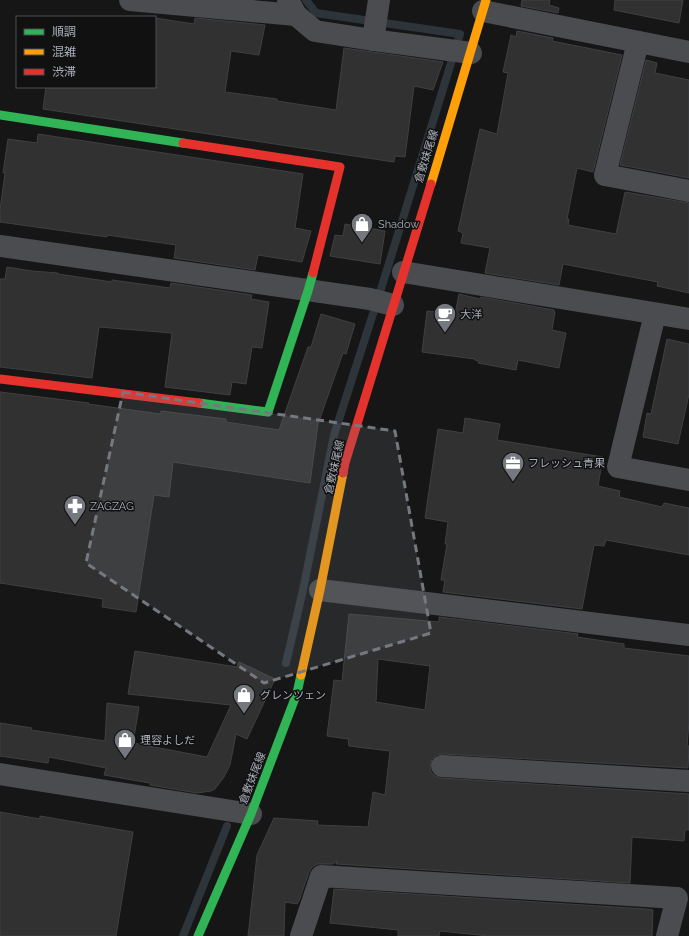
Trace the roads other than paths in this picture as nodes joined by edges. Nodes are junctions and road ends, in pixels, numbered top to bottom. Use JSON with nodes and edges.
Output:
{"nodes":[{"id":1,"x":130,"y":0,"type":"edge"},
{"id":2,"x":484,"y":6,"type":"edge"},
{"id":3,"x":292,"y":7,"type":"edge"},
{"id":4,"x":376,"y":22,"type":"edge"},
{"id":5,"x":638,"y":42,"type":"junction"},
{"id":6,"x":460,"y":52,"type":"junction"},
{"id":7,"x":689,"y":52,"type":"edge"},
{"id":8,"x":0,"y":115,"type":"edge"},
{"id":9,"x":689,"y":191,"type":"edge"},
{"id":10,"x":0,"y":246,"type":"edge"},
{"id":11,"x":403,"y":272,"type":"junction"},
{"id":12,"x":308,"y":291,"type":"junction"},
{"id":13,"x":383,"y":302,"type":"junction"},
{"id":14,"x":655,"y":314,"type":"junction"},
{"id":15,"x":689,"y":319,"type":"edge"},
{"id":16,"x":0,"y":379,"type":"edge"},
{"id":17,"x":689,"y":480,"type":"edge"},
{"id":18,"x":320,"y":590,"type":"junction"},
{"id":19,"x":689,"y":635,"type":"edge"},
{"id":20,"x":442,"y":766,"type":"dead end"},
{"id":21,"x":0,"y":774,"type":"edge"},
{"id":22,"x":689,"y":781,"type":"edge"},
{"id":23,"x":251,"y":814,"type":"junction"},
{"id":24,"x":198,"y":936,"type":"edge"},
{"id":25,"x":302,"y":936,"type":"edge"},
{"id":26,"x":666,"y":936,"type":"edge"}],
"edges":[{"from":1,"to":3,"type":"street"},
{"from":2,"to":5,"type":"street"},
{"from":2,"to":6,"type":"main road","name":"倉敷妹尾線"},
{"from":3,"to":4,"type":"street"},
{"from":4,"to":6,"type":"street"},
{"from":5,"to":7,"type":"street"},
{"from":5,"to":9,"type":"street"},
{"from":6,"to":11,"type":"main road","name":"倉敷妹尾線"},
{"from":8,"to":12,"type":"main road"},
{"from":10,"to":12,"type":"street"},
{"from":11,"to":13,"type":"main road","name":"倉敷妹尾線"},
{"from":11,"to":14,"type":"street"},
{"from":12,"to":13,"type":"street"},
{"from":12,"to":16,"type":"main road"},
{"from":13,"to":18,"type":"main road","name":"倉敷妹尾線"},
{"from":14,"to":15,"type":"street"},
{"from":14,"to":17,"type":"street"},
{"from":18,"to":19,"type":"street"},
{"from":18,"to":23,"type":"main road","name":"倉敷妹尾線"},
{"from":20,"to":22,"type":"street"},
{"from":21,"to":23,"type":"street"},
{"from":23,"to":24,"type":"main road","name":"倉敷妹尾線"},
{"from":25,"to":26,"type":"street"}]}
